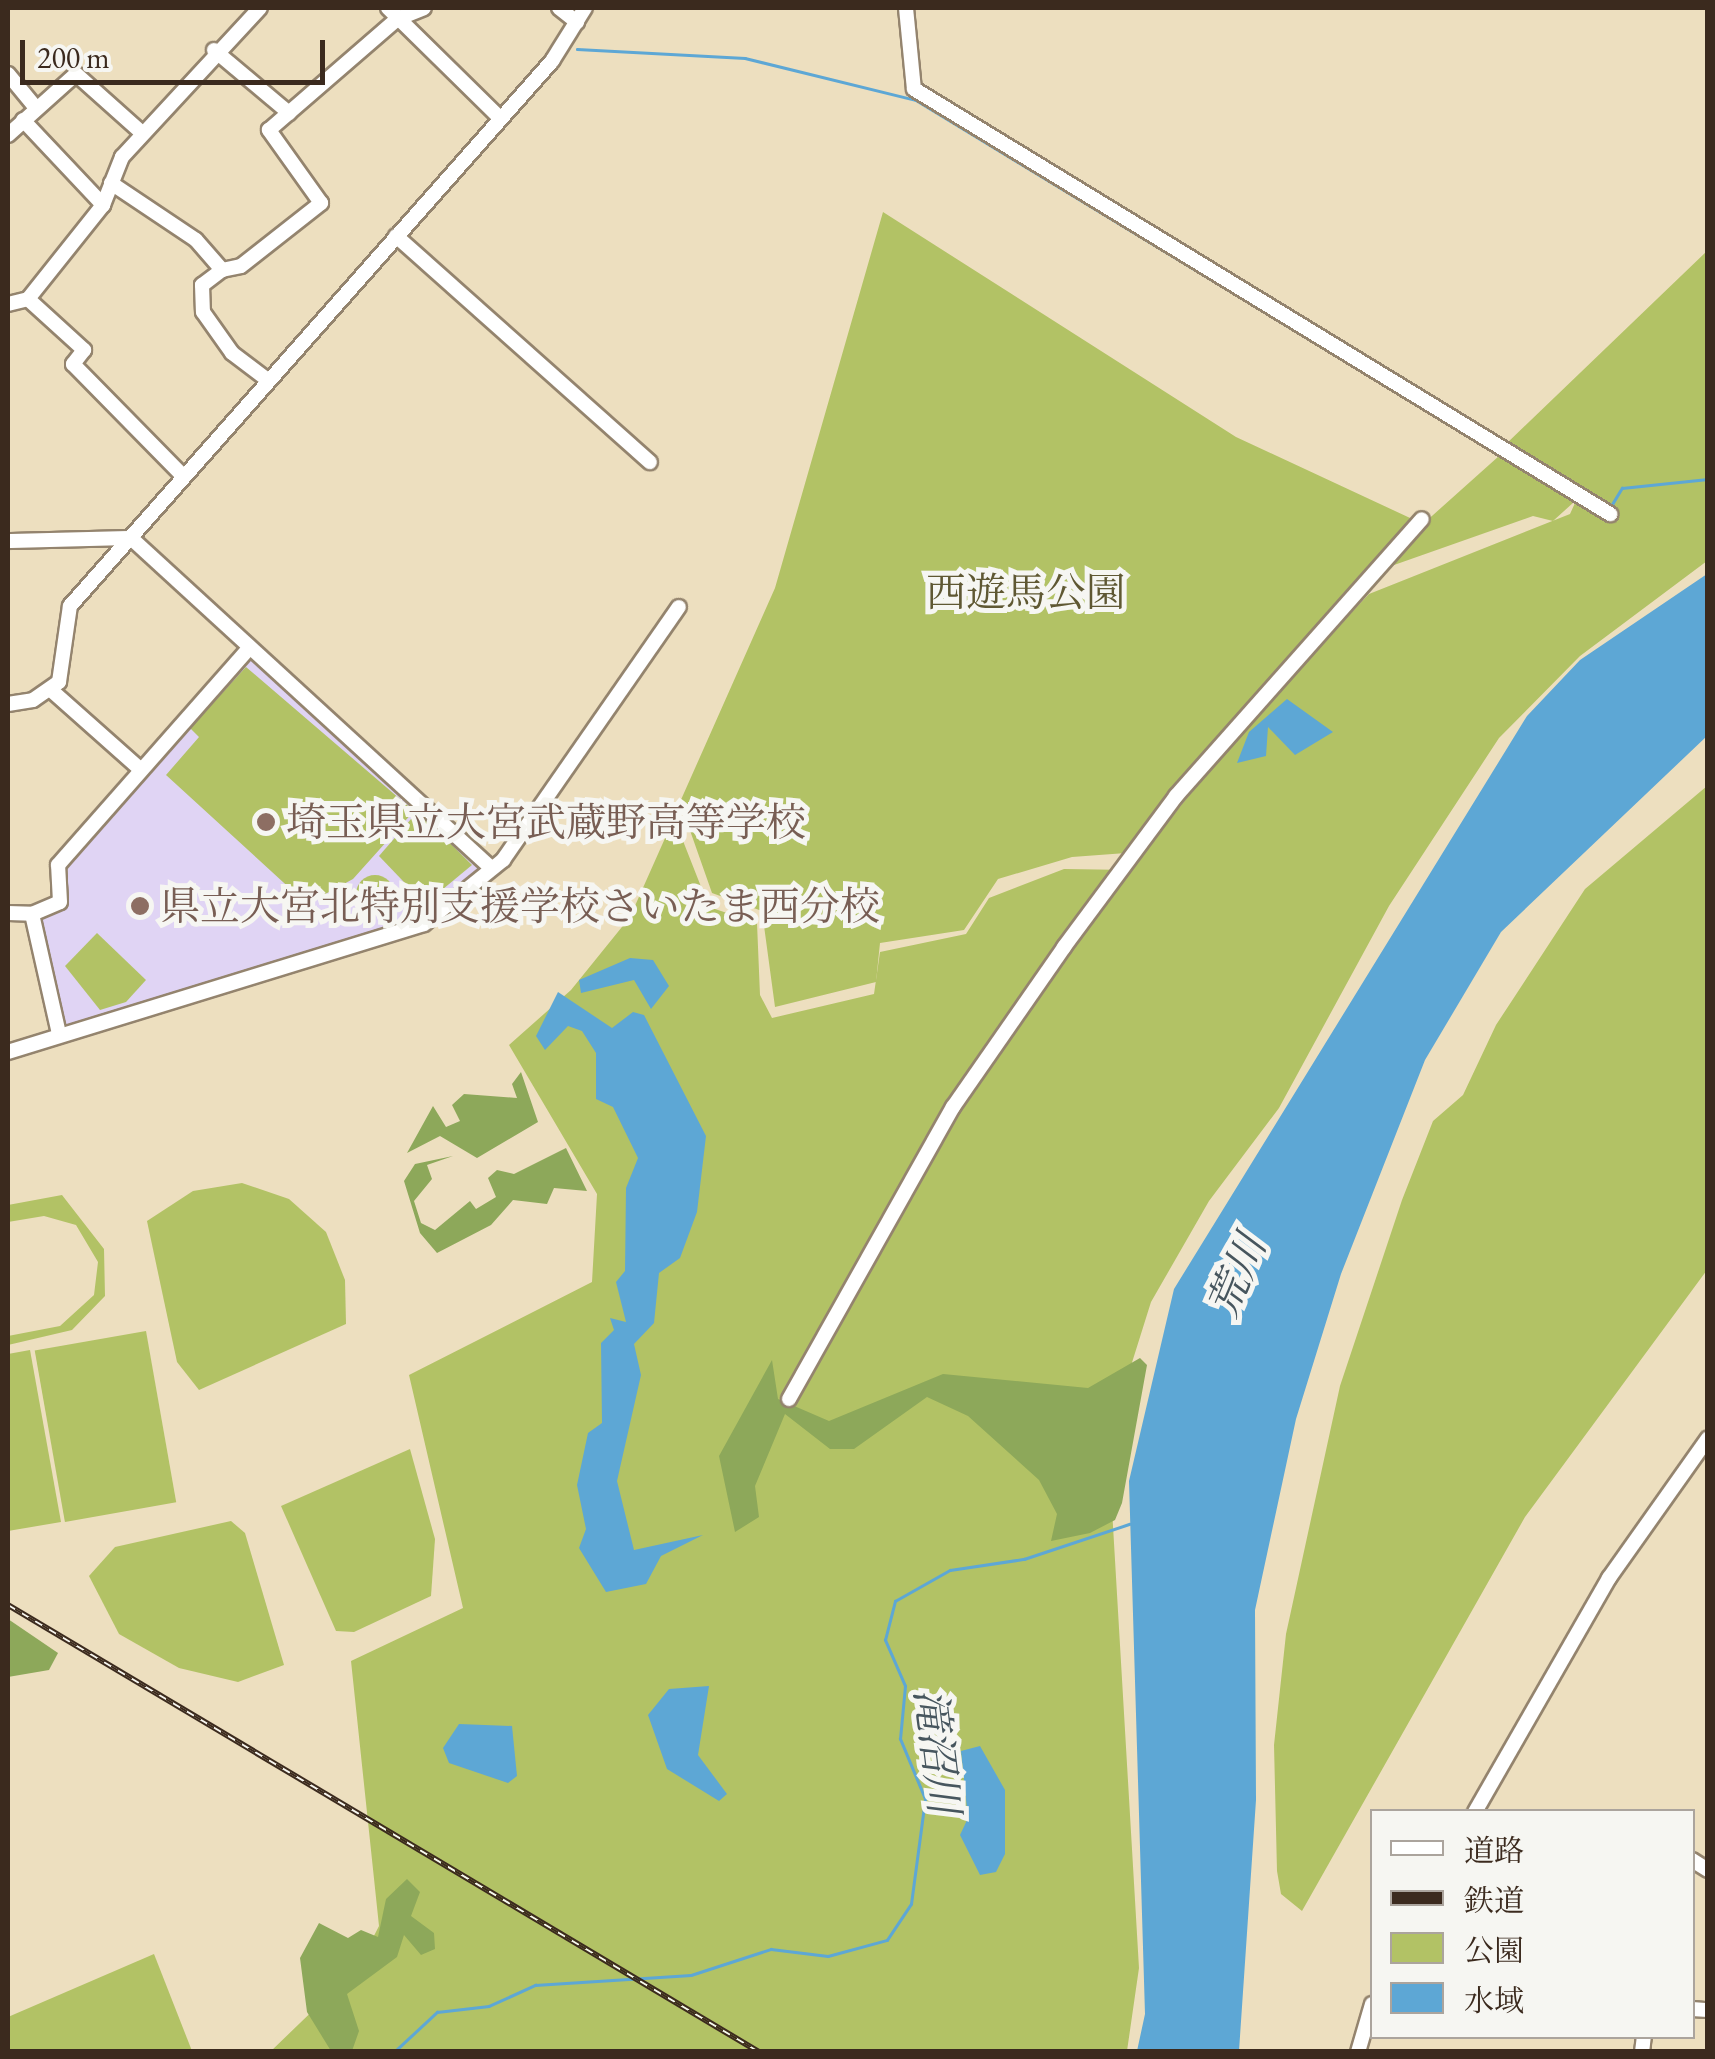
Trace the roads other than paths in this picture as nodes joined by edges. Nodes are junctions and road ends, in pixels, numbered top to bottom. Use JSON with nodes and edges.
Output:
{"nodes":[{"id":1,"x":260,"y":8,"type":"edge"},
{"id":2,"x":424,"y":8,"type":"edge"},
{"id":3,"x":559,"y":8,"type":"edge"},
{"id":4,"x":585,"y":8,"type":"edge"},
{"id":5,"x":906,"y":8,"type":"edge"},
{"id":6,"x":392,"y":13,"type":"edge"},
{"id":7,"x":576,"y":22,"type":"junction"},
{"id":8,"x":214,"y":50,"type":"junction"},
{"id":9,"x":8,"y":74,"type":"edge"},
{"id":10,"x":36,"y":108,"type":"junction"},
{"id":11,"x":289,"y":113,"type":"junction"},
{"id":12,"x":500,"y":118,"type":"junction"},
{"id":13,"x":23,"y":120,"type":"junction"},
{"id":14,"x":142,"y":133,"type":"junction"},
{"id":15,"x":8,"y":135,"type":"edge"},
{"id":16,"x":110,"y":183,"type":"junction"},
{"id":17,"x":102,"y":205,"type":"junction"},
{"id":18,"x":396,"y":236,"type":"junction"},
{"id":19,"x":222,"y":270,"type":"junction"},
{"id":20,"x":28,"y":299,"type":"junction"},
{"id":21,"x":8,"y":304,"type":"edge"},
{"id":22,"x":269,"y":381,"type":"junction"},
{"id":23,"x":650,"y":462,"type":"dead end"},
{"id":24,"x":183,"y":476,"type":"junction"},
{"id":25,"x":1610,"y":514,"type":"dead end"},
{"id":26,"x":1422,"y":518,"type":"dead end"},
{"id":27,"x":11,"y":536,"type":"edge"},
{"id":28,"x":130,"y":538,"type":"junction"},
{"id":29,"x":679,"y":607,"type":"dead end"},
{"id":30,"x":250,"y":647,"type":"junction"},
{"id":31,"x":51,"y":690,"type":"junction"},
{"id":32,"x":8,"y":704,"type":"edge"},
{"id":33,"x":140,"y":768,"type":"junction"},
{"id":34,"x":491,"y":868,"type":"junction"},
{"id":35,"x":8,"y":913,"type":"edge"},
{"id":36,"x":32,"y":914,"type":"junction"},
{"id":37,"x":59,"y":1034,"type":"junction"},
{"id":38,"x":8,"y":1052,"type":"edge"},
{"id":39,"x":790,"y":1398,"type":"dead end"},
{"id":40,"x":1708,"y":1438,"type":"edge"},
{"id":41,"x":1478,"y":1809,"type":"edge"},
{"id":42,"x":1370,"y":2011,"type":"edge"},
{"id":43,"x":1358,"y":2052,"type":"edge"}],
"edges":[{"from":1,"to":8,"type":"street"},
{"from":2,"to":6,"type":"street"},
{"from":3,"to":7,"type":"street"},
{"from":4,"to":7,"type":"street"},
{"from":5,"to":25,"type":"street"},
{"from":6,"to":11,"type":"street"},
{"from":6,"to":12,"type":"street"},
{"from":7,"to":12,"type":"street"},
{"from":8,"to":11,"type":"street"},
{"from":8,"to":14,"type":"street"},
{"from":9,"to":10,"type":"street"},
{"from":10,"to":13,"type":"street"},
{"from":10,"to":14,"type":"street"},
{"from":11,"to":19,"type":"street"},
{"from":12,"to":18,"type":"street"},
{"from":13,"to":15,"type":"street"},
{"from":13,"to":17,"type":"street"},
{"from":14,"to":16,"type":"street"},
{"from":16,"to":17,"type":"street"},
{"from":16,"to":19,"type":"street"},
{"from":17,"to":20,"type":"street"},
{"from":18,"to":22,"type":"street"},
{"from":18,"to":23,"type":"street"},
{"from":19,"to":22,"type":"street"},
{"from":20,"to":21,"type":"street"},
{"from":20,"to":24,"type":"street"},
{"from":22,"to":24,"type":"street"},
{"from":24,"to":28,"type":"street"},
{"from":26,"to":39,"type":"street"},
{"from":27,"to":28,"type":"street"},
{"from":28,"to":30,"type":"street"},
{"from":28,"to":31,"type":"street"},
{"from":29,"to":34,"type":"street"},
{"from":30,"to":33,"type":"street"},
{"from":30,"to":34,"type":"street"},
{"from":31,"to":32,"type":"street"},
{"from":31,"to":33,"type":"street"},
{"from":33,"to":36,"type":"street"},
{"from":34,"to":37,"type":"street"},
{"from":35,"to":36,"type":"street"},
{"from":36,"to":37,"type":"street"},
{"from":37,"to":38,"type":"street"},
{"from":40,"to":41,"type":"street"},
{"from":42,"to":43,"type":"street"}]}
